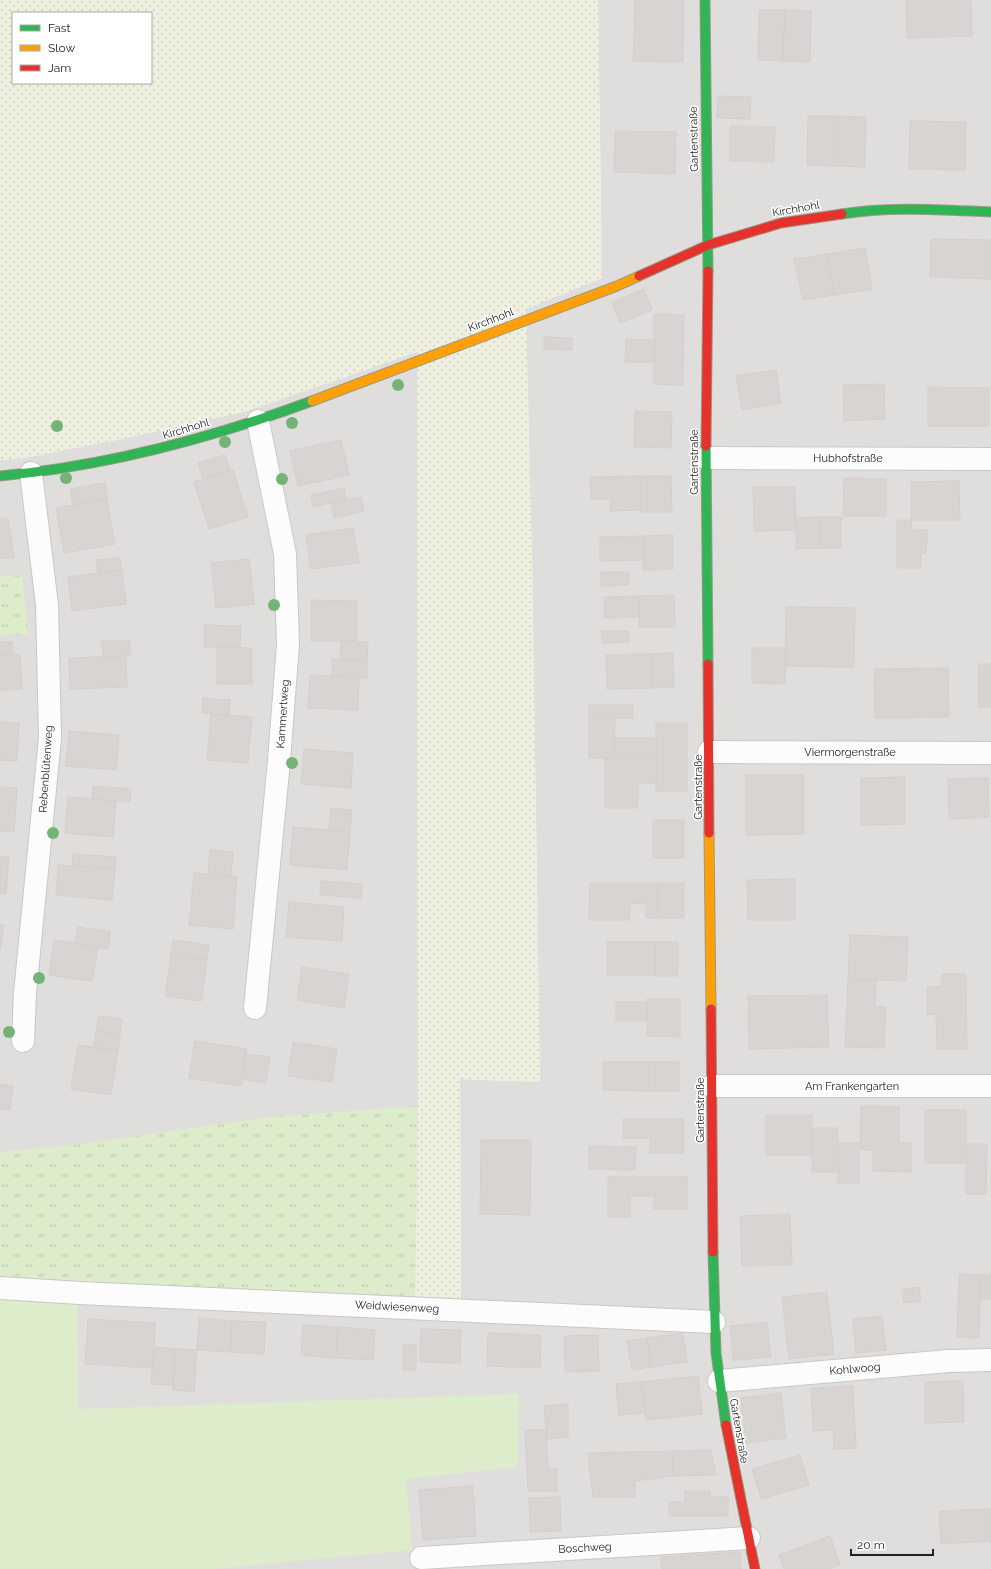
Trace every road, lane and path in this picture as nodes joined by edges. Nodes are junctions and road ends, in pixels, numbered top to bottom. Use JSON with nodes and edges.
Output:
{"nodes":[{"id":1,"x":705,"y":0,"type":"edge"},
{"id":2,"x":991,"y":212,"type":"edge"},
{"id":3,"x":708,"y":245,"type":"junction"},
{"id":4,"x":258,"y":421,"type":"junction"},
{"id":5,"x":706,"y":458,"type":"junction"},
{"id":6,"x":991,"y":459,"type":"edge"},
{"id":7,"x":31,"y":473,"type":"junction"},
{"id":8,"x":0,"y":476,"type":"edge"},
{"id":9,"x":709,"y":752,"type":"junction"},
{"id":10,"x":991,"y":753,"type":"edge"},
{"id":11,"x":255,"y":1008,"type":"dead end"},
{"id":12,"x":23,"y":1041,"type":"dead end"},
{"id":13,"x":712,"y":1086,"type":"junction"},
{"id":14,"x":991,"y":1086,"type":"edge"},
{"id":15,"x":0,"y":1288,"type":"edge"},
{"id":16,"x":714,"y":1322,"type":"junction"},
{"id":17,"x":991,"y":1360,"type":"edge"},
{"id":18,"x":719,"y":1381,"type":"junction"},
{"id":19,"x":749,"y":1538,"type":"junction"},
{"id":20,"x":421,"y":1558,"type":"dead end"},
{"id":21,"x":755,"y":1569,"type":"edge"}],
"edges":[{"from":1,"to":3,"type":"street","name":"Gartenstraße"},
{"from":2,"to":3,"type":"street","name":"Kirchhohl"},
{"from":3,"to":4,"type":"street","name":"Kirchhohl"},
{"from":3,"to":5,"type":"street","name":"Gartenstraße"},
{"from":4,"to":7,"type":"street","name":"Kirchhohl"},
{"from":4,"to":11,"type":"street","name":"Kammertweg"},
{"from":5,"to":6,"type":"street","name":"Hubhofstraße"},
{"from":5,"to":9,"type":"street","name":"Gartenstraße"},
{"from":7,"to":8,"type":"street","name":"Kirchhohl"},
{"from":7,"to":12,"type":"street","name":"Rebenblütenweg"},
{"from":9,"to":10,"type":"street","name":"Viermorgenstraße"},
{"from":9,"to":13,"type":"street","name":"Gartenstraße"},
{"from":13,"to":14,"type":"street","name":"Am Frankengarten"},
{"from":13,"to":16,"type":"street","name":"Gartenstraße"},
{"from":15,"to":16,"type":"street","name":"Weidwiesenweg"},
{"from":16,"to":18,"type":"street","name":"Gartenstraße"},
{"from":17,"to":18,"type":"street","name":"Kohlwoog"},
{"from":18,"to":19,"type":"street","name":"Gartenstraße"},
{"from":19,"to":20,"type":"street","name":"Boschweg"},
{"from":19,"to":21,"type":"street","name":"Gartenstraße"}]}
